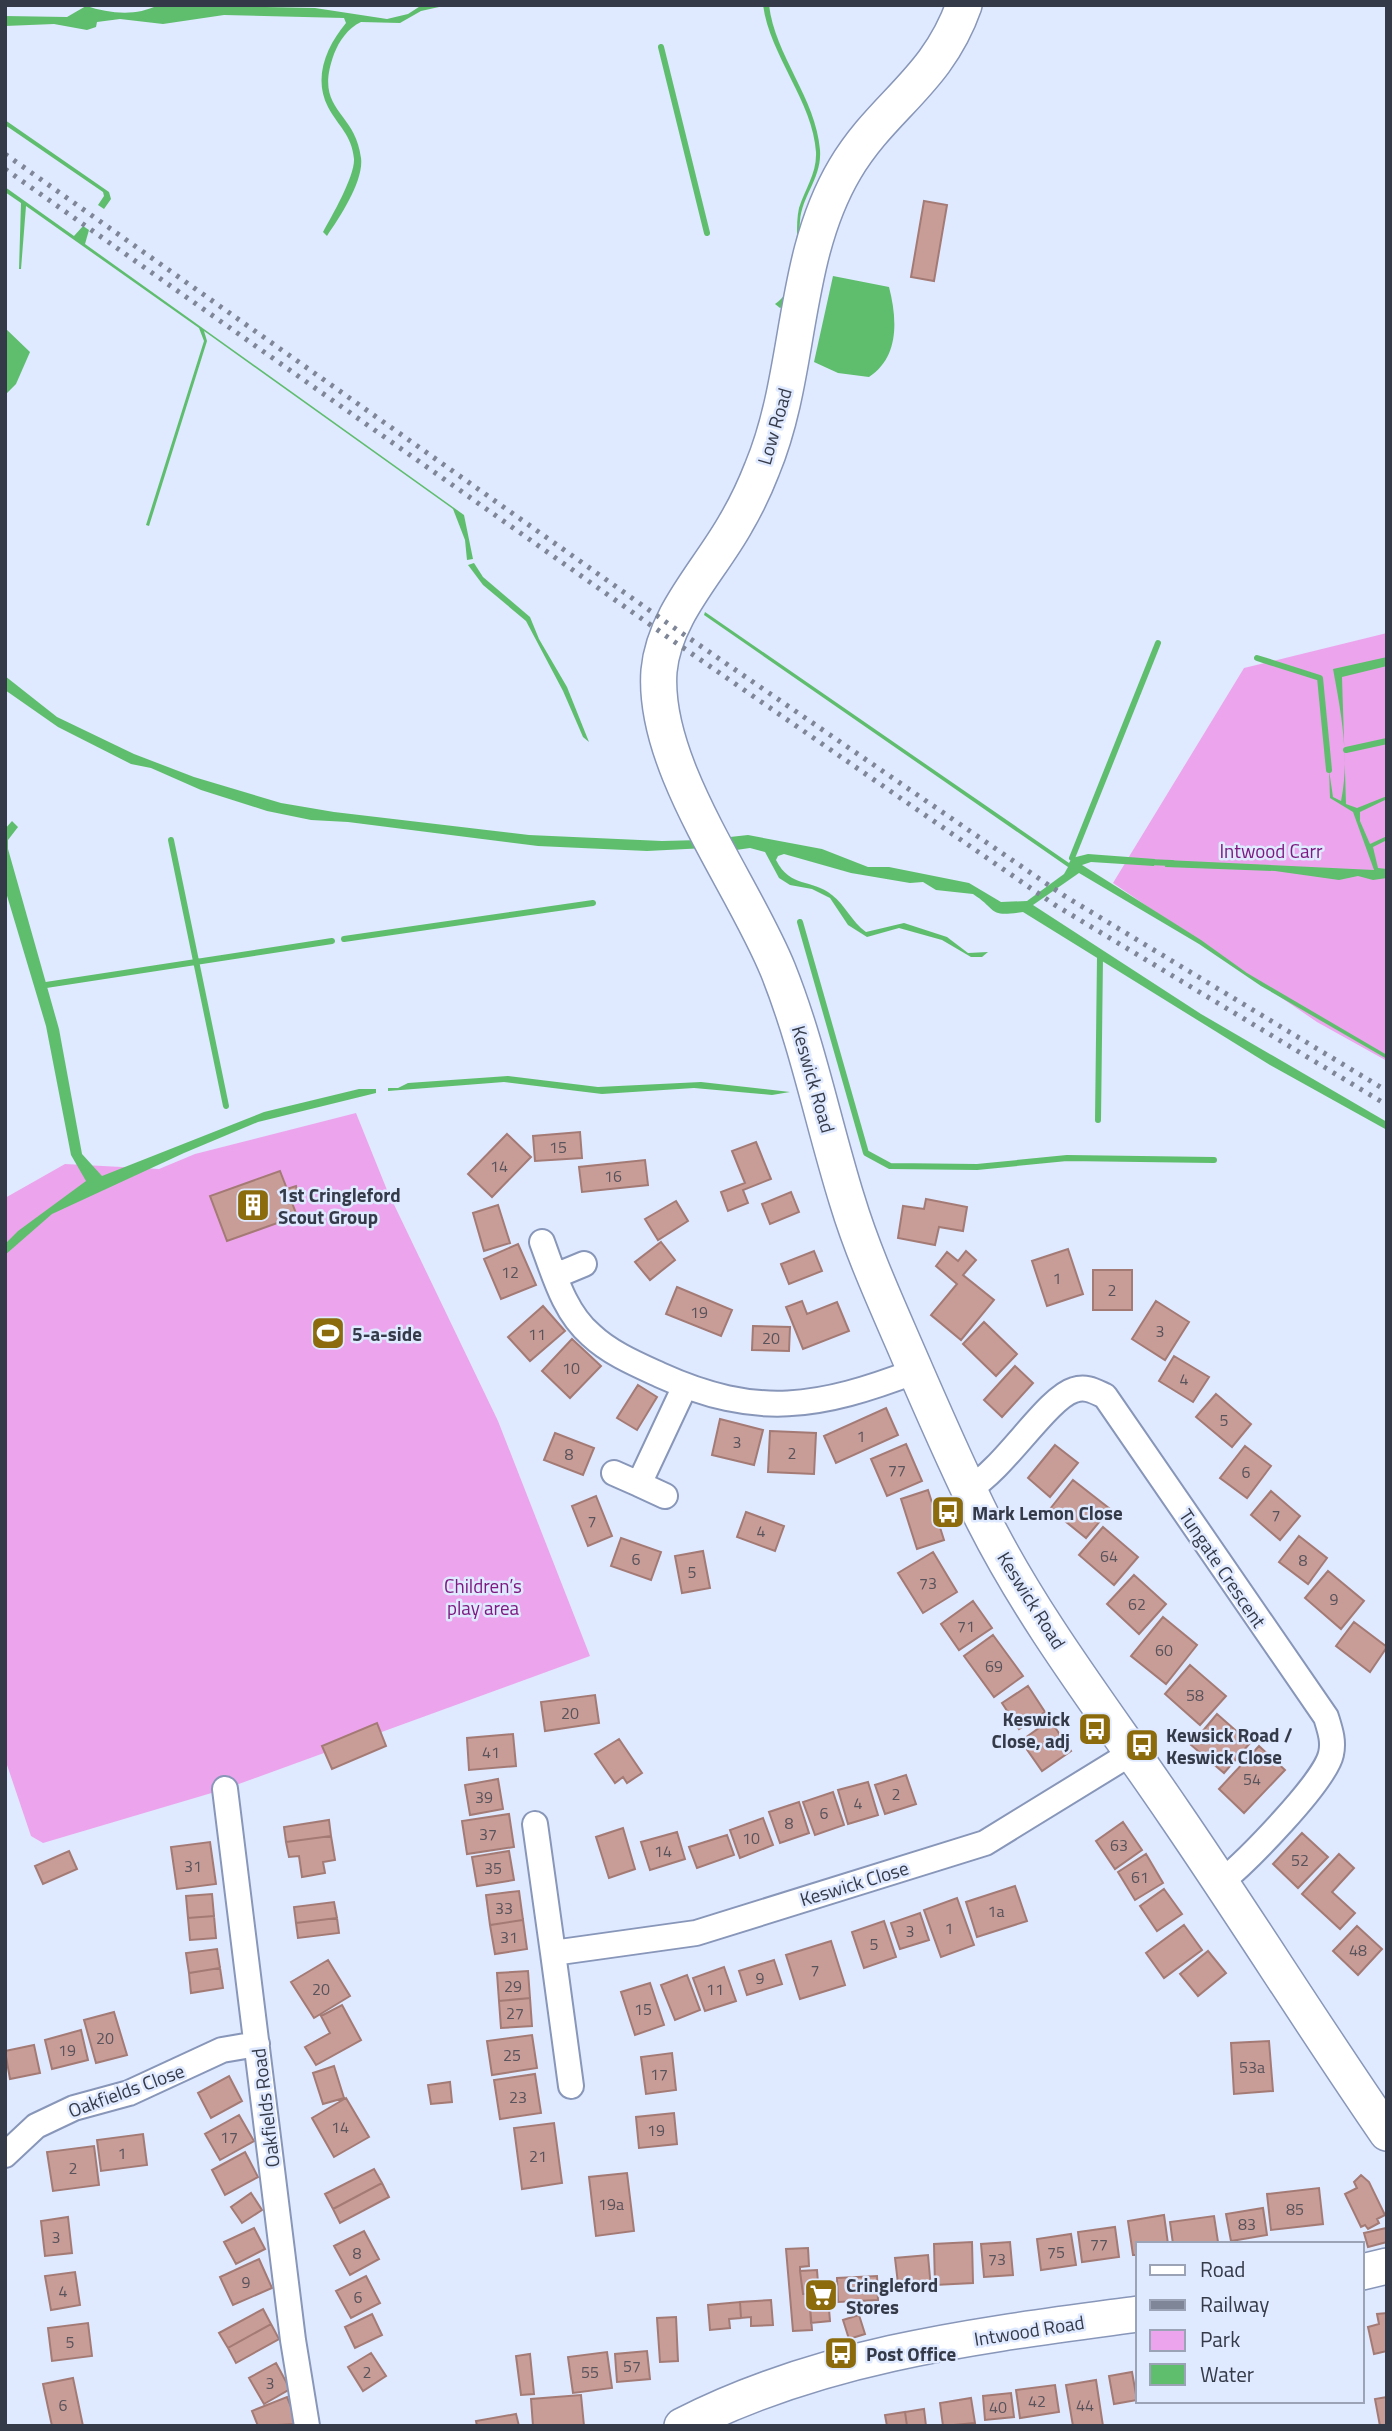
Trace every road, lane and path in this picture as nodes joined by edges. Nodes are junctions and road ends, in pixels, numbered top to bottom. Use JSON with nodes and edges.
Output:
{"nodes":[{"id":1,"x":964,"y":5,"type":"edge"},
{"id":2,"x":713,"y":843,"type":"joint"},
{"id":3,"x":542,"y":1242,"type":"dead end"},
{"id":4,"x":584,"y":1264,"type":"dead end"},
{"id":5,"x":555,"y":1276,"type":"junction"},
{"id":6,"x":916,"y":1371,"type":"junction"},
{"id":7,"x":685,"y":1386,"type":"junction"},
{"id":8,"x":614,"y":1473,"type":"dead end"},
{"id":9,"x":639,"y":1483,"type":"junction"},
{"id":10,"x":969,"y":1489,"type":"junction"},
{"id":11,"x":666,"y":1496,"type":"dead end"},
{"id":12,"x":1133,"y":1752,"type":"junction"},
{"id":13,"x":225,"y":1789,"type":"dead end"},
{"id":14,"x":535,"y":1824,"type":"dead end"},
{"id":15,"x":1221,"y":1882,"type":"junction"},
{"id":16,"x":552,"y":1952,"type":"junction"},
{"id":17,"x":257,"y":2044,"type":"junction"},
{"id":18,"x":571,"y":2086,"type":"dead end"},
{"id":19,"x":1387,"y":2133,"type":"edge"},
{"id":20,"x":5,"y":2155,"type":"edge"},
{"id":21,"x":1387,"y":2266,"type":"edge"},
{"id":22,"x":1364,"y":2272,"type":"edge"},
{"id":23,"x":1136,"y":2314,"type":"edge"},
{"id":24,"x":307,"y":2426,"type":"edge"},
{"id":25,"x":682,"y":2426,"type":"edge"}],
"edges":[{"from":1,"to":2,"type":"street","name":"Low Road"},
{"from":2,"to":6,"type":"street","name":"Keswick Road"},
{"from":3,"to":5,"type":"street"},
{"from":4,"to":5,"type":"street"},
{"from":5,"to":7,"type":"street"},
{"from":6,"to":7,"type":"street"},
{"from":6,"to":10,"type":"street","name":"Keswick Road"},
{"from":7,"to":9,"type":"street"},
{"from":8,"to":9,"type":"street"},
{"from":9,"to":11,"type":"street"},
{"from":10,"to":12,"type":"street","name":"Keswick Road"},
{"from":10,"to":15,"type":"street","name":"Tungate Crescent"},
{"from":12,"to":15,"type":"street","name":"Keswick Road"},
{"from":12,"to":16,"type":"street","name":"Keswick Close"},
{"from":13,"to":17,"type":"street","name":"Oakfields Road"},
{"from":14,"to":16,"type":"street"},
{"from":15,"to":19,"type":"street","name":"Keswick Road"},
{"from":16,"to":18,"type":"street"},
{"from":17,"to":20,"type":"street","name":"Oakfields Close"},
{"from":17,"to":24,"type":"street","name":"Oakfields Road"},
{"from":21,"to":22,"type":"street"},
{"from":23,"to":25,"type":"street","name":"Intwood Road"}]}
